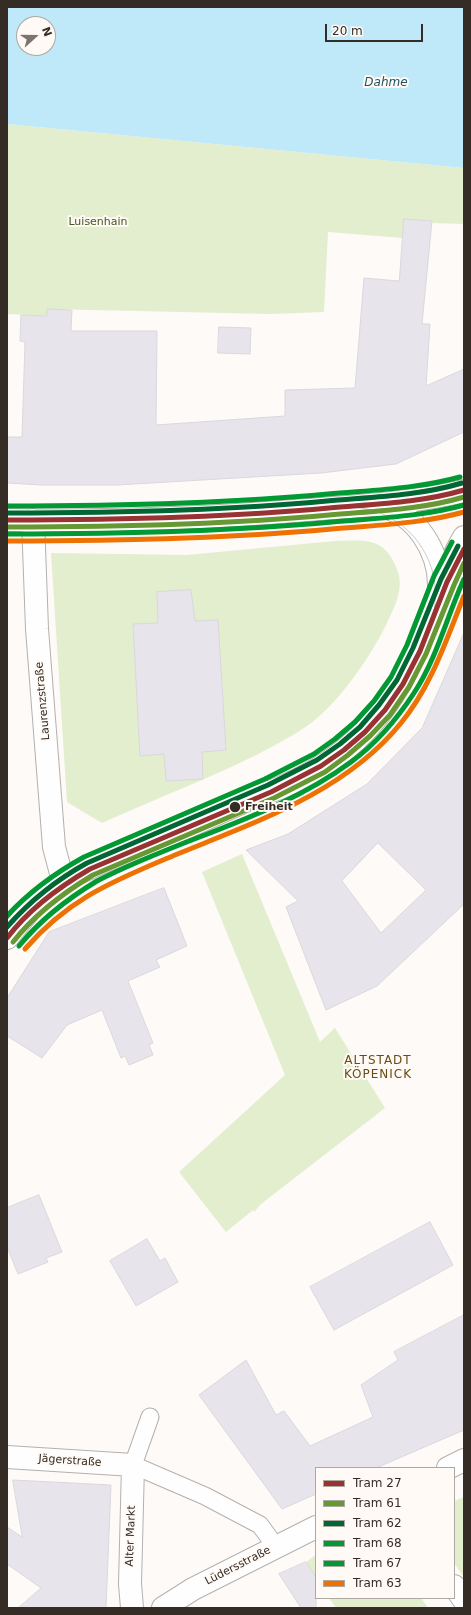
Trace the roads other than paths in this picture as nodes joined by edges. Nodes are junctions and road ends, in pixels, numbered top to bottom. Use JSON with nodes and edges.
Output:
{"nodes":[{"id":1,"x":464,"y":491,"type":"edge"},
{"id":2,"x":369,"y":505,"type":"junction"},
{"id":3,"x":7,"y":520,"type":"edge"},
{"id":4,"x":32,"y":520,"type":"junction"},
{"id":5,"x":464,"y":537,"type":"edge"},
{"id":6,"x":439,"y":592,"type":"junction"},
{"id":7,"x":62,"y":882,"type":"junction"},
{"id":8,"x":7,"y":938,"type":"edge"},
{"id":9,"x":150,"y":1418,"type":"dead end"},
{"id":10,"x":7,"y":1457,"type":"edge"},
{"id":11,"x":464,"y":1460,"type":"edge"},
{"id":12,"x":133,"y":1465,"type":"junction"},
{"id":13,"x":450,"y":1467,"type":"edge"},
{"id":14,"x":315,"y":1528,"type":"edge"},
{"id":15,"x":276,"y":1547,"type":"junction"},
{"id":16,"x":455,"y":1587,"type":"edge"},
{"id":17,"x":464,"y":1600,"type":"edge"},
{"id":18,"x":132,"y":1608,"type":"edge"},
{"id":19,"x":163,"y":1608,"type":"edge"}],
"edges":[{"from":1,"to":2,"type":"street"},
{"from":2,"to":4,"type":"street"},
{"from":2,"to":6,"type":"street"},
{"from":3,"to":4,"type":"street"},
{"from":4,"to":7,"type":"street","name":"Laurenzstraße"},
{"from":5,"to":6,"type":"street"},
{"from":6,"to":7,"type":"street"},
{"from":7,"to":8,"type":"street"},
{"from":9,"to":12,"type":"lane"},
{"from":10,"to":12,"type":"street","name":"Jägerstraße"},
{"from":11,"to":13,"type":"street"},
{"from":12,"to":15,"type":"lane"},
{"from":12,"to":18,"type":"street","name":"Alter Markt"},
{"from":14,"to":15,"type":"street","name":"Lüdersstraße"},
{"from":15,"to":19,"type":"street","name":"Lüdersstraße"},
{"from":16,"to":17,"type":"street"}]}
